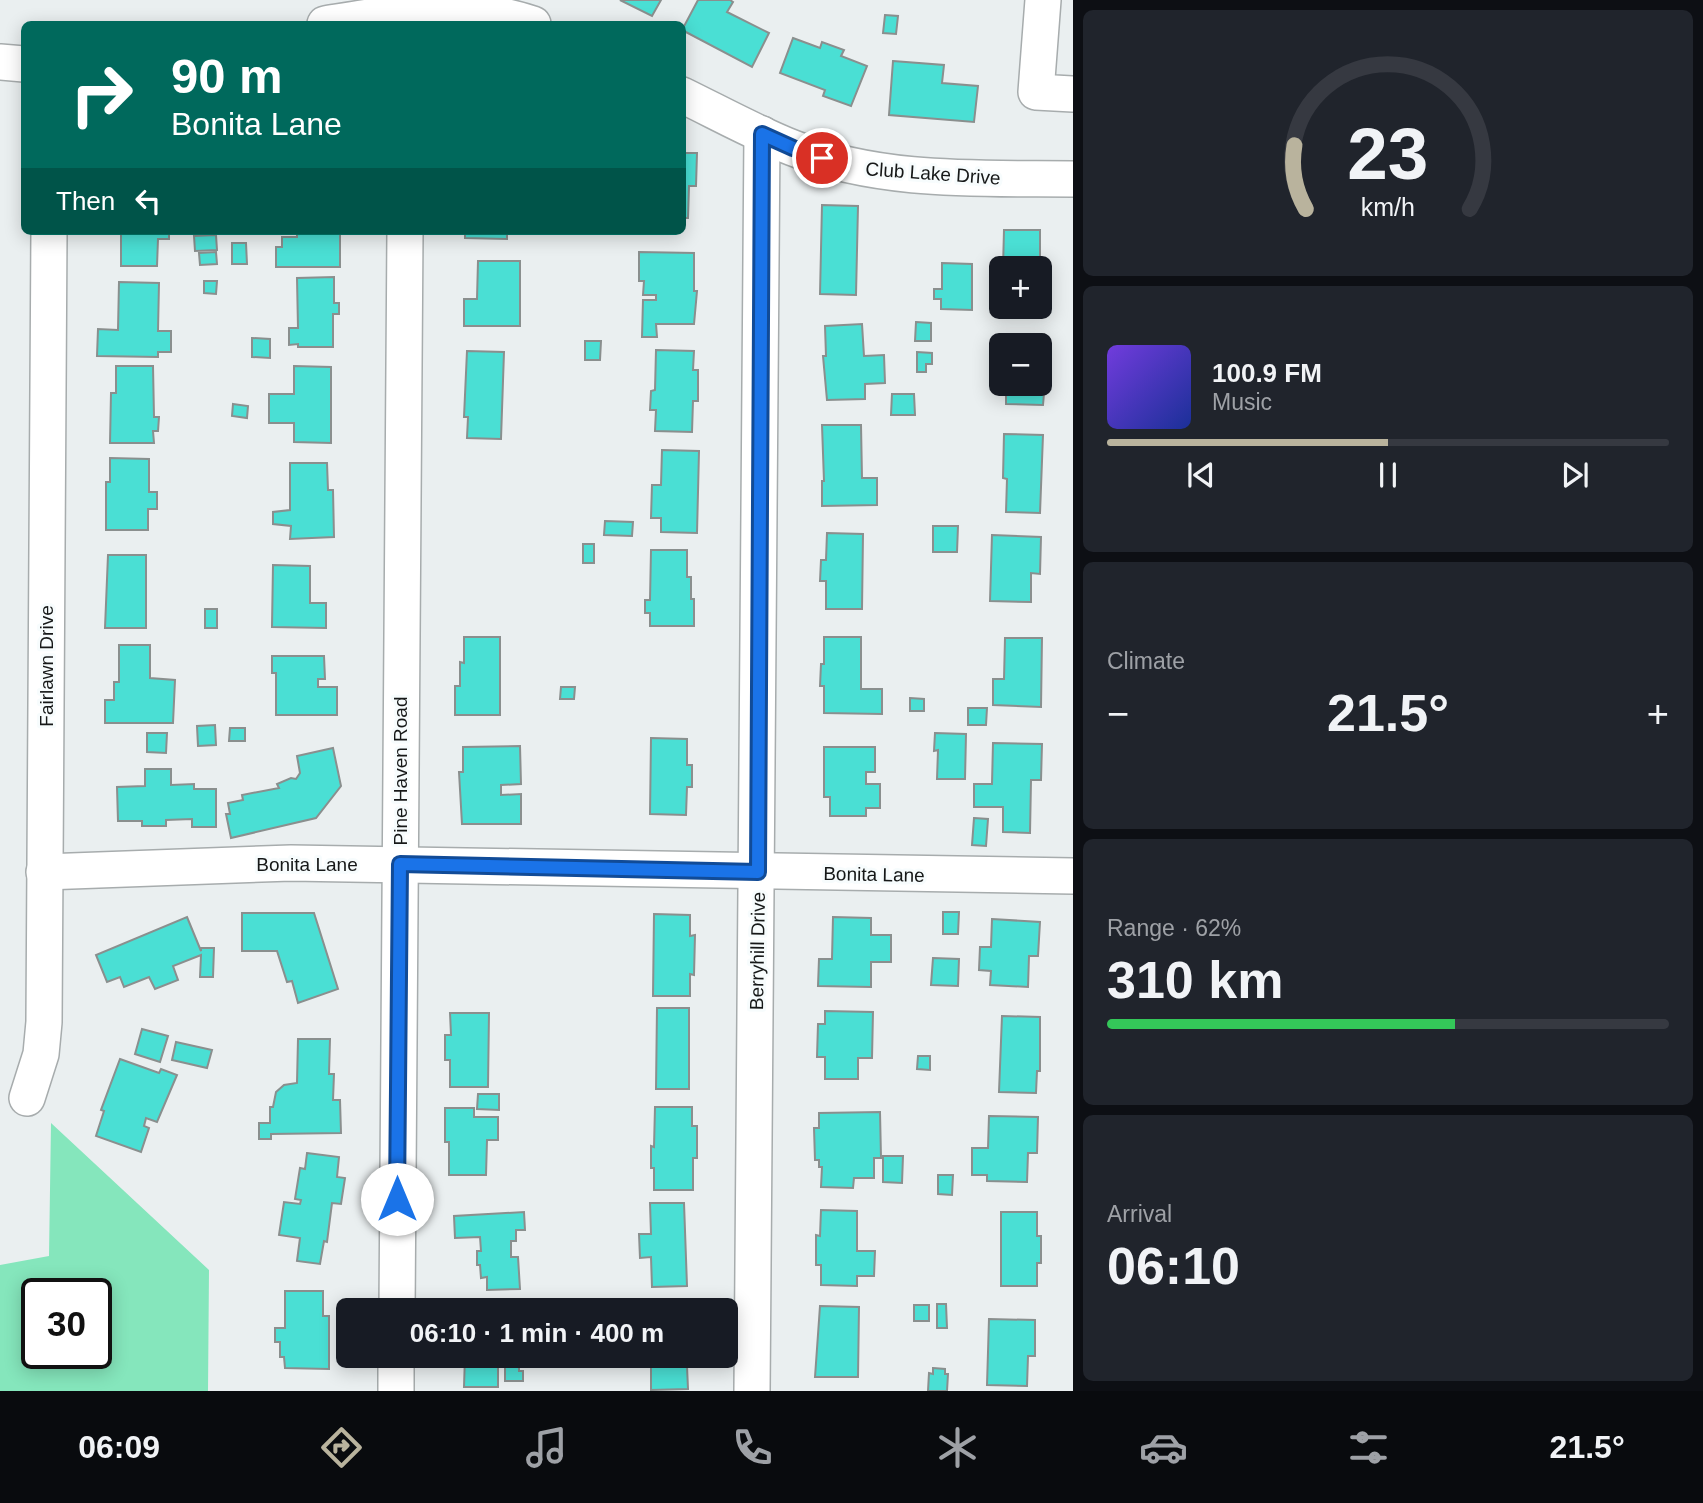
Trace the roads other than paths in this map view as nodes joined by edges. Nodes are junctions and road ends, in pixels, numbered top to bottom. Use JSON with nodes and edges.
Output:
{"nodes":[{"id":1,"x":1043,"y":0,"type":"edge"},
{"id":2,"x":407,"y":17,"type":"edge"},
{"id":3,"x":360,"y":21,"type":"edge"},
{"id":4,"x":522,"y":21,"type":"edge"},
{"id":5,"x":0,"y":62,"type":"edge"},
{"id":6,"x":21,"y":64,"type":"edge"},
{"id":7,"x":1073,"y":94,"type":"edge"},
{"id":8,"x":686,"y":97,"type":"edge"},
{"id":9,"x":762,"y":134,"type":"junction"},
{"id":10,"x":1073,"y":179,"type":"edge"},
{"id":11,"x":49,"y":235,"type":"edge"},
{"id":12,"x":405,"y":235,"type":"edge"},
{"id":13,"x":400,"y":864,"type":"junction"},
{"id":14,"x":44,"y":872,"type":"junction"},
{"id":15,"x":758,"y":872,"type":"junction"},
{"id":16,"x":1073,"y":876,"type":"edge"},
{"id":17,"x":27,"y":1098,"type":"dead end"},
{"id":18,"x":397,"y":1298,"type":"edge"},
{"id":19,"x":396,"y":1368,"type":"edge"},
{"id":20,"x":396,"y":1391,"type":"edge"},
{"id":21,"x":752,"y":1391,"type":"edge"}],
"edges":[{"from":1,"to":7,"type":"street"},
{"from":2,"to":3,"type":"street"},
{"from":2,"to":4,"type":"street"},
{"from":5,"to":6,"type":"street"},
{"from":8,"to":9,"type":"street","name":"Club Lake Drive"},
{"from":9,"to":10,"type":"street","name":"Club Lake Drive"},
{"from":9,"to":15,"type":"street","name":"Berryhill Drive"},
{"from":11,"to":14,"type":"street","name":"Fairlawn Drive"},
{"from":12,"to":13,"type":"street","name":"Pine Haven Road"},
{"from":13,"to":14,"type":"street","name":"Bonita Lane"},
{"from":13,"to":15,"type":"street","name":"Bonita Lane"},
{"from":13,"to":18,"type":"street","name":"Pine Haven Road"},
{"from":14,"to":17,"type":"street","name":"Fairlawn Drive"},
{"from":15,"to":16,"type":"street","name":"Bonita Lane"},
{"from":15,"to":21,"type":"street","name":"Berryhill Drive"},
{"from":19,"to":20,"type":"street"}]}
